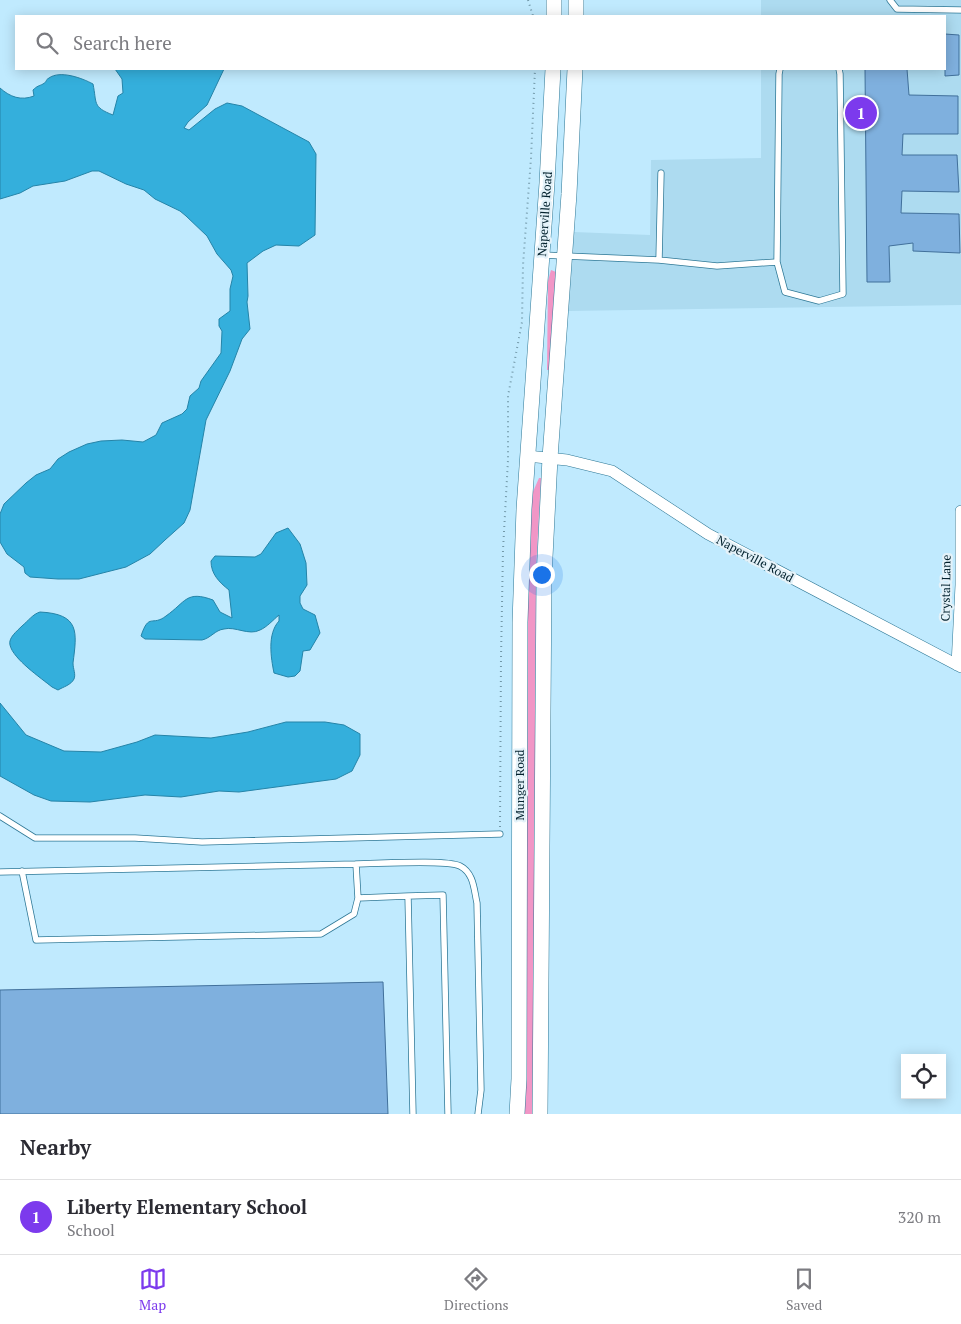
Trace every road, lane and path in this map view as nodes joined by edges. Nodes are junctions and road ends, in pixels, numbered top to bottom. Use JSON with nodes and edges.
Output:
{"nodes":[{"id":1,"x":528,"y":0,"type":"edge"},
{"id":2,"x":554,"y":0,"type":"edge"},
{"id":3,"x":576,"y":0,"type":"edge"},
{"id":4,"x":890,"y":0,"type":"edge"},
{"id":5,"x":961,"y":10,"type":"edge"},
{"id":6,"x":533,"y":15,"type":"edge"},
{"id":7,"x":554,"y":15,"type":"edge"},
{"id":8,"x":576,"y":15,"type":"edge"},
{"id":9,"x":535,"y":70,"type":"edge"},
{"id":10,"x":553,"y":70,"type":"edge"},
{"id":11,"x":575,"y":70,"type":"edge"},
{"id":12,"x":780,"y":70,"type":"edge"},
{"id":13,"x":839,"y":70,"type":"edge"},
{"id":14,"x":661,"y":174,"type":"dead end"},
{"id":15,"x":542,"y":255,"type":"junction"},
{"id":16,"x":565,"y":256,"type":"junction"},
{"id":17,"x":659,"y":260,"type":"junction"},
{"id":18,"x":777,"y":262,"type":"junction"},
{"id":19,"x":527,"y":456,"type":"junction"},
{"id":20,"x":550,"y":458,"type":"junction"},
{"id":21,"x":961,"y":511,"type":"edge"},
{"id":22,"x":959,"y":666,"type":"edge"},
{"id":23,"x":0,"y":816,"type":"edge"},
{"id":24,"x":500,"y":834,"type":"joint"},
{"id":25,"x":356,"y":864,"type":"junction"},
{"id":26,"x":22,"y":871,"type":"junction"},
{"id":27,"x":0,"y":872,"type":"edge"},
{"id":28,"x":408,"y":896,"type":"junction"},
{"id":29,"x":358,"y":898,"type":"junction"},
{"id":30,"x":413,"y":1114,"type":"edge"},
{"id":31,"x":448,"y":1114,"type":"edge"},
{"id":32,"x":478,"y":1114,"type":"edge"},
{"id":33,"x":517,"y":1114,"type":"edge"},
{"id":34,"x":540,"y":1114,"type":"edge"}],
"edges":[{"from":1,"to":6,"type":"path"},
{"from":2,"to":7,"type":"street"},
{"from":3,"to":8,"type":"street"},
{"from":4,"to":5,"type":"lane"},
{"from":9,"to":24,"type":"path"},
{"from":10,"to":15,"type":"street","name":"Naperville Road"},
{"from":11,"to":16,"type":"street","name":"Naperville Road"},
{"from":12,"to":18,"type":"lane"},
{"from":13,"to":18,"type":"lane"},
{"from":14,"to":17,"type":"lane"},
{"from":15,"to":16,"type":"lane"},
{"from":15,"to":19,"type":"street","name":"Naperville Road"},
{"from":16,"to":17,"type":"lane"},
{"from":16,"to":20,"type":"street","name":"Naperville Road"},
{"from":17,"to":18,"type":"lane"},
{"from":19,"to":20,"type":"street","name":"Naperville Road"},
{"from":19,"to":33,"type":"street","name":"Munger Road"},
{"from":20,"to":22,"type":"street","name":"Naperville Road"},
{"from":20,"to":34,"type":"street","name":"Munger Road"},
{"from":21,"to":22,"type":"street","name":"Crystal Lane"},
{"from":23,"to":24,"type":"lane"},
{"from":25,"to":26,"type":"lane"},
{"from":25,"to":29,"type":"lane"},
{"from":25,"to":32,"type":"lane"},
{"from":26,"to":27,"type":"lane"},
{"from":26,"to":29,"type":"lane"},
{"from":28,"to":29,"type":"lane"},
{"from":28,"to":30,"type":"lane"},
{"from":28,"to":31,"type":"lane"}]}
